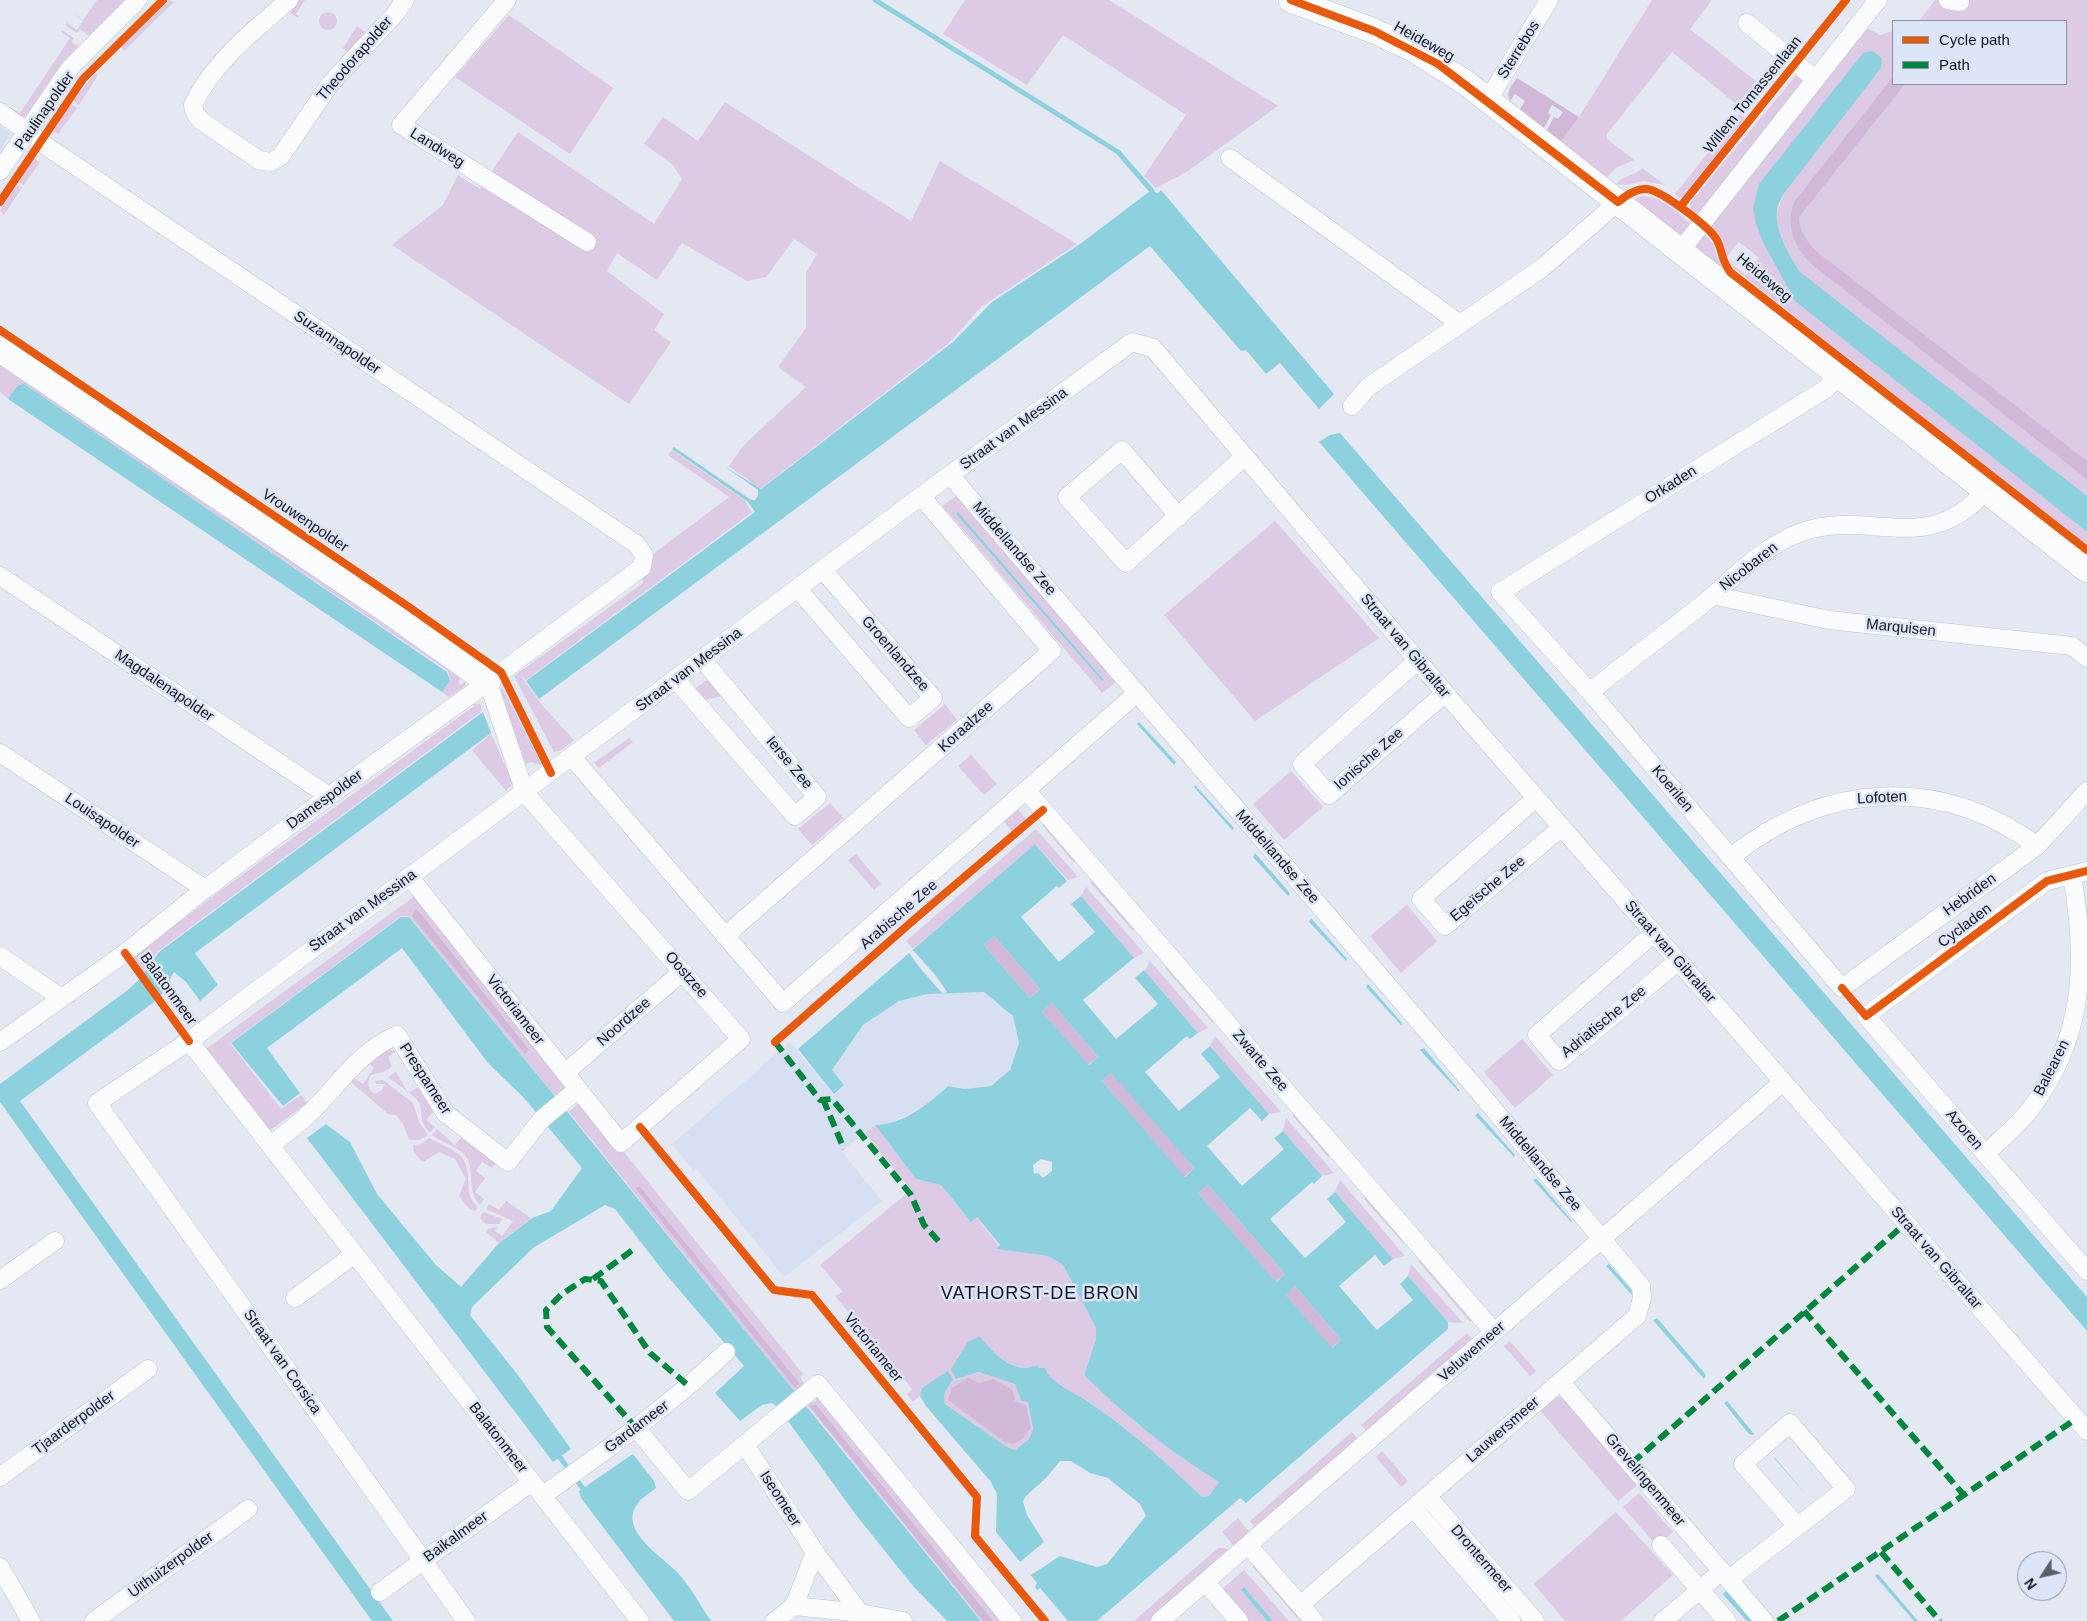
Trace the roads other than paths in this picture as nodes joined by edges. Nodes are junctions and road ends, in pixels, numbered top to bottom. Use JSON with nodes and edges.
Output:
{"nodes":[{"id":1,"x":138,"y":0,"type":"edge"},
{"id":2,"x":289,"y":0,"type":"edge"},
{"id":3,"x":405,"y":0,"type":"edge"},
{"id":4,"x":507,"y":0,"type":"edge"},
{"id":5,"x":1291,"y":0,"type":"edge"},
{"id":6,"x":1549,"y":0,"type":"edge"},
{"id":7,"x":1878,"y":0,"type":"edge"},
{"id":8,"x":1747,"y":24,"type":"dead end"},
{"id":9,"x":1815,"y":79,"type":"junction"},
{"id":10,"x":1488,"y":100,"type":"junction"},
{"id":11,"x":0,"y":112,"type":"edge"},
{"id":12,"x":28,"y":131,"type":"junction"},
{"id":13,"x":1230,"y":158,"type":"dead end"},
{"id":14,"x":0,"y":171,"type":"edge"},
{"id":15,"x":1618,"y":202,"type":"junction"},
{"id":16,"x":588,"y":242,"type":"dead end"},
{"id":17,"x":1681,"y":250,"type":"junction"},
{"id":18,"x":1459,"y":323,"type":"junction"},
{"id":19,"x":0,"y":350,"type":"edge"},
{"id":20,"x":1837,"y":374,"type":"junction"},
{"id":21,"x":1352,"y":406,"type":"dead end"},
{"id":22,"x":1250,"y":464,"type":"junction"},
{"id":23,"x":950,"y":475,"type":"junction"},
{"id":24,"x":1986,"y":489,"type":"junction"},
{"id":25,"x":921,"y":496,"type":"junction"},
{"id":26,"x":1179,"y":517,"type":"junction"},
{"id":27,"x":644,"y":555,"type":"joint"},
{"id":28,"x":823,"y":570,"type":"junction"},
{"id":29,"x":2087,"y":570,"type":"edge"},
{"id":30,"x":0,"y":576,"type":"edge"},
{"id":31,"x":798,"y":588,"type":"junction"},
{"id":32,"x":1500,"y":592,"type":"joint"},
{"id":33,"x":1714,"y":594,"type":"junction"},
{"id":34,"x":2087,"y":658,"type":"edge"},
{"id":35,"x":703,"y":660,"type":"junction"},
{"id":36,"x":1418,"y":660,"type":"junction"},
{"id":37,"x":676,"y":680,"type":"junction"},
{"id":38,"x":488,"y":682,"type":"junction"},
{"id":39,"x":1590,"y":692,"type":"junction"},
{"id":40,"x":1137,"y":693,"type":"junction"},
{"id":41,"x":1445,"y":693,"type":"junction"},
{"id":42,"x":0,"y":753,"type":"edge"},
{"id":43,"x":572,"y":757,"type":"junction"},
{"id":44,"x":1026,"y":790,"type":"junction"},
{"id":45,"x":2087,"y":791,"type":"edge"},
{"id":46,"x":525,"y":793,"type":"junction"},
{"id":47,"x":329,"y":796,"type":"junction"},
{"id":48,"x":1536,"y":798,"type":"junction"},
{"id":49,"x":1562,"y":827,"type":"junction"},
{"id":50,"x":2037,"y":846,"type":"junction"},
{"id":51,"x":1730,"y":857,"type":"junction"},
{"id":52,"x":2079,"y":873,"type":"edge"},
{"id":53,"x":409,"y":876,"type":"junction"},
{"id":54,"x":205,"y":889,"type":"junction"},
{"id":55,"x":1654,"y":933,"type":"junction"},
{"id":56,"x":725,"y":936,"type":"junction"},
{"id":57,"x":0,"y":956,"type":"edge"},
{"id":58,"x":1678,"y":961,"type":"junction"},
{"id":59,"x":683,"y":971,"type":"junction"},
{"id":60,"x":1842,"y":988,"type":"joint"},
{"id":61,"x":61,"y":998,"type":"junction"},
{"id":62,"x":1866,"y":1016,"type":"joint"},
{"id":63,"x":189,"y":1041,"type":"junction"},
{"id":64,"x":0,"y":1042,"type":"edge"},
{"id":65,"x":565,"y":1074,"type":"junction"},
{"id":66,"x":1783,"y":1082,"type":"junction"},
{"id":67,"x":573,"y":1093,"type":"junction"},
{"id":68,"x":98,"y":1103,"type":"joint"},
{"id":69,"x":621,"y":1143,"type":"joint"},
{"id":70,"x":271,"y":1146,"type":"junction"},
{"id":71,"x":1985,"y":1154,"type":"junction"},
{"id":72,"x":1603,"y":1239,"type":"junction"},
{"id":73,"x":55,"y":1241,"type":"dead end"},
{"id":74,"x":356,"y":1254,"type":"junction"},
{"id":75,"x":2087,"y":1271,"type":"edge"},
{"id":76,"x":0,"y":1280,"type":"edge"},
{"id":77,"x":295,"y":1298,"type":"dead end"},
{"id":78,"x":1494,"y":1332,"type":"junction"},
{"id":79,"x":726,"y":1352,"type":"dead end"},
{"id":80,"x":148,"y":1370,"type":"dead end"},
{"id":81,"x":1560,"y":1381,"type":"junction"},
{"id":82,"x":2083,"y":1420,"type":"edge"},
{"id":83,"x":637,"y":1429,"type":"junction"},
{"id":84,"x":744,"y":1446,"type":"junction"},
{"id":85,"x":0,"y":1477,"type":"edge"},
{"id":86,"x":538,"y":1489,"type":"junction"},
{"id":87,"x":1428,"y":1497,"type":"junction"},
{"id":88,"x":248,"y":1509,"type":"dead end"},
{"id":89,"x":1414,"y":1509,"type":"junction"},
{"id":90,"x":1797,"y":1526,"type":"junction"},
{"id":91,"x":1248,"y":1545,"type":"junction"},
{"id":92,"x":1661,"y":1545,"type":"dead end"},
{"id":93,"x":815,"y":1552,"type":"junction"},
{"id":94,"x":423,"y":1561,"type":"junction"},
{"id":95,"x":0,"y":1567,"type":"edge"},
{"id":96,"x":1725,"y":1575,"type":"junction"},
{"id":97,"x":1205,"y":1582,"type":"junction"},
{"id":98,"x":1699,"y":1589,"type":"junction"},
{"id":99,"x":380,"y":1592,"type":"dead end"},
{"id":100,"x":1300,"y":1605,"type":"junction"},
{"id":101,"x":794,"y":1606,"type":"junction"},
{"id":102,"x":860,"y":1614,"type":"junction"},
{"id":103,"x":32,"y":1621,"type":"edge"},
{"id":104,"x":94,"y":1621,"type":"edge"},
{"id":105,"x":466,"y":1621,"type":"edge"},
{"id":106,"x":640,"y":1621,"type":"edge"},
{"id":107,"x":775,"y":1621,"type":"edge"},
{"id":108,"x":903,"y":1621,"type":"edge"},
{"id":109,"x":1012,"y":1621,"type":"edge"},
{"id":110,"x":1160,"y":1621,"type":"edge"},
{"id":111,"x":1239,"y":1621,"type":"edge"},
{"id":112,"x":1314,"y":1621,"type":"edge"},
{"id":113,"x":1511,"y":1621,"type":"edge"},
{"id":114,"x":1534,"y":1621,"type":"edge"},
{"id":115,"x":1663,"y":1621,"type":"edge"},
{"id":116,"x":1727,"y":1621,"type":"edge"},
{"id":117,"x":1764,"y":1621,"type":"edge"}],
"edges":[{"from":1,"to":12,"type":"street","name":"Paulinapolder"},
{"from":2,"to":3,"type":"street","name":"Theodorapolder"},
{"from":4,"to":16,"type":"street","name":"Landweg"},
{"from":5,"to":10,"type":"street","name":"Heideweg"},
{"from":6,"to":10,"type":"street","name":"Sterrebos"},
{"from":7,"to":9,"type":"street"},
{"from":8,"to":9,"type":"street","name":"Willem Tomassenlaan"},
{"from":9,"to":17,"type":"street"},
{"from":10,"to":15,"type":"street","name":"Heideweg"},
{"from":11,"to":12,"type":"street","name":"Suzannapolder"},
{"from":12,"to":14,"type":"street","name":"Paulinapolder"},
{"from":12,"to":27,"type":"street","name":"Suzannapolder"},
{"from":13,"to":18,"type":"street"},
{"from":15,"to":17,"type":"street","name":"Heideweg"},
{"from":15,"to":18,"type":"street"},
{"from":17,"to":20,"type":"street","name":"Heideweg"},
{"from":18,"to":21,"type":"street"},
{"from":19,"to":38,"type":"street","name":"Vrouwenpolder"},
{"from":20,"to":24,"type":"street","name":"Heideweg"},
{"from":20,"to":32,"type":"street","name":"Orkaden"},
{"from":22,"to":23,"type":"street","name":"Straat van Messina"},
{"from":22,"to":26,"type":"street"},
{"from":22,"to":36,"type":"street","name":"Straat van Gibraltar"},
{"from":23,"to":25,"type":"street","name":"Straat van Messina"},
{"from":23,"to":40,"type":"street","name":"Middellandse Zee"},
{"from":24,"to":29,"type":"street","name":"Heideweg"},
{"from":24,"to":33,"type":"street","name":"Nicobaren"},
{"from":25,"to":28,"type":"street","name":"Straat van Messina"},
{"from":25,"to":56,"type":"street","name":"Koraalzee"},
{"from":26,"to":26,"type":"street"},
{"from":27,"to":38,"type":"street","name":"Damespolder"},
{"from":28,"to":31,"type":"street","name":"Straat van Messina"},
{"from":28,"to":31,"type":"street","name":"Groenlandzee"},
{"from":30,"to":47,"type":"street","name":"Magdalenapolder"},
{"from":31,"to":35,"type":"street","name":"Straat van Messina"},
{"from":32,"to":39,"type":"street","name":"Koerilen"},
{"from":33,"to":34,"type":"street","name":"Marquisen"},
{"from":33,"to":39,"type":"street","name":"Nicobaren"},
{"from":35,"to":37,"type":"street","name":"Straat van Messina"},
{"from":35,"to":37,"type":"street","name":"Ierse Zee"},
{"from":36,"to":41,"type":"street","name":"Straat van Gibraltar"},
{"from":36,"to":41,"type":"street","name":"Ionische Zee"},
{"from":37,"to":43,"type":"street","name":"Straat van Messina"},
{"from":38,"to":46,"type":"street"},
{"from":38,"to":47,"type":"street","name":"Damespolder"},
{"from":39,"to":51,"type":"street","name":"Koerilen"},
{"from":40,"to":44,"type":"street","name":"Arabische Zee"},
{"from":40,"to":72,"type":"street","name":"Middellandse Zee"},
{"from":41,"to":48,"type":"street","name":"Straat van Gibraltar"},
{"from":42,"to":54,"type":"street","name":"Louisapolder"},
{"from":43,"to":46,"type":"street","name":"Straat van Messina"},
{"from":43,"to":56,"type":"street","name":"Arabische Zee"},
{"from":44,"to":56,"type":"street","name":"Arabische Zee"},
{"from":44,"to":78,"type":"street","name":"Zwarte Zee"},
{"from":45,"to":50,"type":"street","name":"Hebriden"},
{"from":46,"to":53,"type":"street","name":"Straat van Messina"},
{"from":46,"to":59,"type":"street","name":"Oostzee"},
{"from":47,"to":54,"type":"street","name":"Damespolder"},
{"from":48,"to":49,"type":"street","name":"Straat van Gibraltar"},
{"from":48,"to":49,"type":"street","name":"Egeïsche Zee"},
{"from":49,"to":55,"type":"street","name":"Straat van Gibraltar"},
{"from":50,"to":51,"type":"street","name":"Lofoten"},
{"from":50,"to":60,"type":"street","name":"Hebriden"},
{"from":51,"to":60,"type":"street","name":"Koerilen"},
{"from":52,"to":62,"type":"street","name":"Cycladen"},
{"from":52,"to":71,"type":"street","name":"Balearen"},
{"from":53,"to":63,"type":"street","name":"Straat van Messina"},
{"from":53,"to":65,"type":"street","name":"Victoriameer"},
{"from":54,"to":61,"type":"street","name":"Damespolder"},
{"from":55,"to":58,"type":"street","name":"Straat van Gibraltar"},
{"from":55,"to":58,"type":"street","name":"Adriatische Zee"},
{"from":57,"to":61,"type":"street"},
{"from":58,"to":66,"type":"street","name":"Straat van Gibraltar"},
{"from":59,"to":65,"type":"street","name":"Noordzee"},
{"from":59,"to":69,"type":"street","name":"Oostzee"},
{"from":61,"to":64,"type":"street","name":"Damespolder"},
{"from":62,"to":71,"type":"street","name":"Azoren"},
{"from":63,"to":68,"type":"street","name":"Straat van Messina"},
{"from":63,"to":70,"type":"street","name":"Balatonmeer"},
{"from":65,"to":67,"type":"street","name":"Victoriameer"},
{"from":66,"to":72,"type":"street","name":"Veluwemeer"},
{"from":66,"to":82,"type":"street","name":"Straat van Gibraltar"},
{"from":67,"to":69,"type":"street","name":"Victoriameer"},
{"from":67,"to":70,"type":"street","name":"Prespameer"},
{"from":68,"to":94,"type":"street","name":"Straat van Corsica"},
{"from":70,"to":74,"type":"street","name":"Balatonmeer"},
{"from":71,"to":75,"type":"street","name":"Azoren"},
{"from":72,"to":78,"type":"street","name":"Veluwemeer"},
{"from":72,"to":81,"type":"street","name":"Lauwersmeer"},
{"from":73,"to":76,"type":"street"},
{"from":74,"to":77,"type":"street"},
{"from":74,"to":86,"type":"street","name":"Balatonmeer"},
{"from":78,"to":91,"type":"street","name":"Veluwemeer"},
{"from":79,"to":83,"type":"street","name":"Gardameer"},
{"from":80,"to":85,"type":"street","name":"Tjaarderpolder"},
{"from":81,"to":87,"type":"street","name":"Lauwersmeer"},
{"from":81,"to":96,"type":"street","name":"Grevelingenmeer"},
{"from":83,"to":84,"type":"street"},
{"from":83,"to":86,"type":"street","name":"Gardameer"},
{"from":84,"to":93,"type":"street","name":"Iseomeer"},
{"from":84,"to":109,"type":"street"},
{"from":86,"to":94,"type":"street","name":"Baikalmeer"},
{"from":86,"to":106,"type":"street","name":"Balatonmeer"},
{"from":87,"to":89,"type":"street","name":"Lauwersmeer"},
{"from":87,"to":114,"type":"street","name":"Drontermeer"},
{"from":88,"to":104,"type":"street","name":"Uithuizerpolder"},
{"from":89,"to":100,"type":"street","name":"Lauwersmeer"},
{"from":89,"to":113,"type":"street","name":"Drontermeer"},
{"from":90,"to":90,"type":"street"},
{"from":90,"to":96,"type":"street"},
{"from":91,"to":97,"type":"street","name":"Veluwemeer"},
{"from":91,"to":100,"type":"street"},
{"from":92,"to":98,"type":"street","name":"Grevelingenmeer"},
{"from":93,"to":101,"type":"street"},
{"from":93,"to":102,"type":"street","name":"Iseomeer"},
{"from":94,"to":99,"type":"street","name":"Baikalmeer"},
{"from":94,"to":105,"type":"street","name":"Straat van Corsica"},
{"from":95,"to":103,"type":"street"},
{"from":96,"to":98,"type":"street"},
{"from":96,"to":117,"type":"street","name":"Grevelingenmeer"},
{"from":97,"to":110,"type":"street","name":"Veluwemeer"},
{"from":97,"to":111,"type":"street"},
{"from":98,"to":115,"type":"street"},
{"from":98,"to":116,"type":"street","name":"Grevelingenmeer"},
{"from":100,"to":112,"type":"street"},
{"from":101,"to":102,"type":"street"},
{"from":101,"to":107,"type":"street"},
{"from":102,"to":108,"type":"street"}]}
